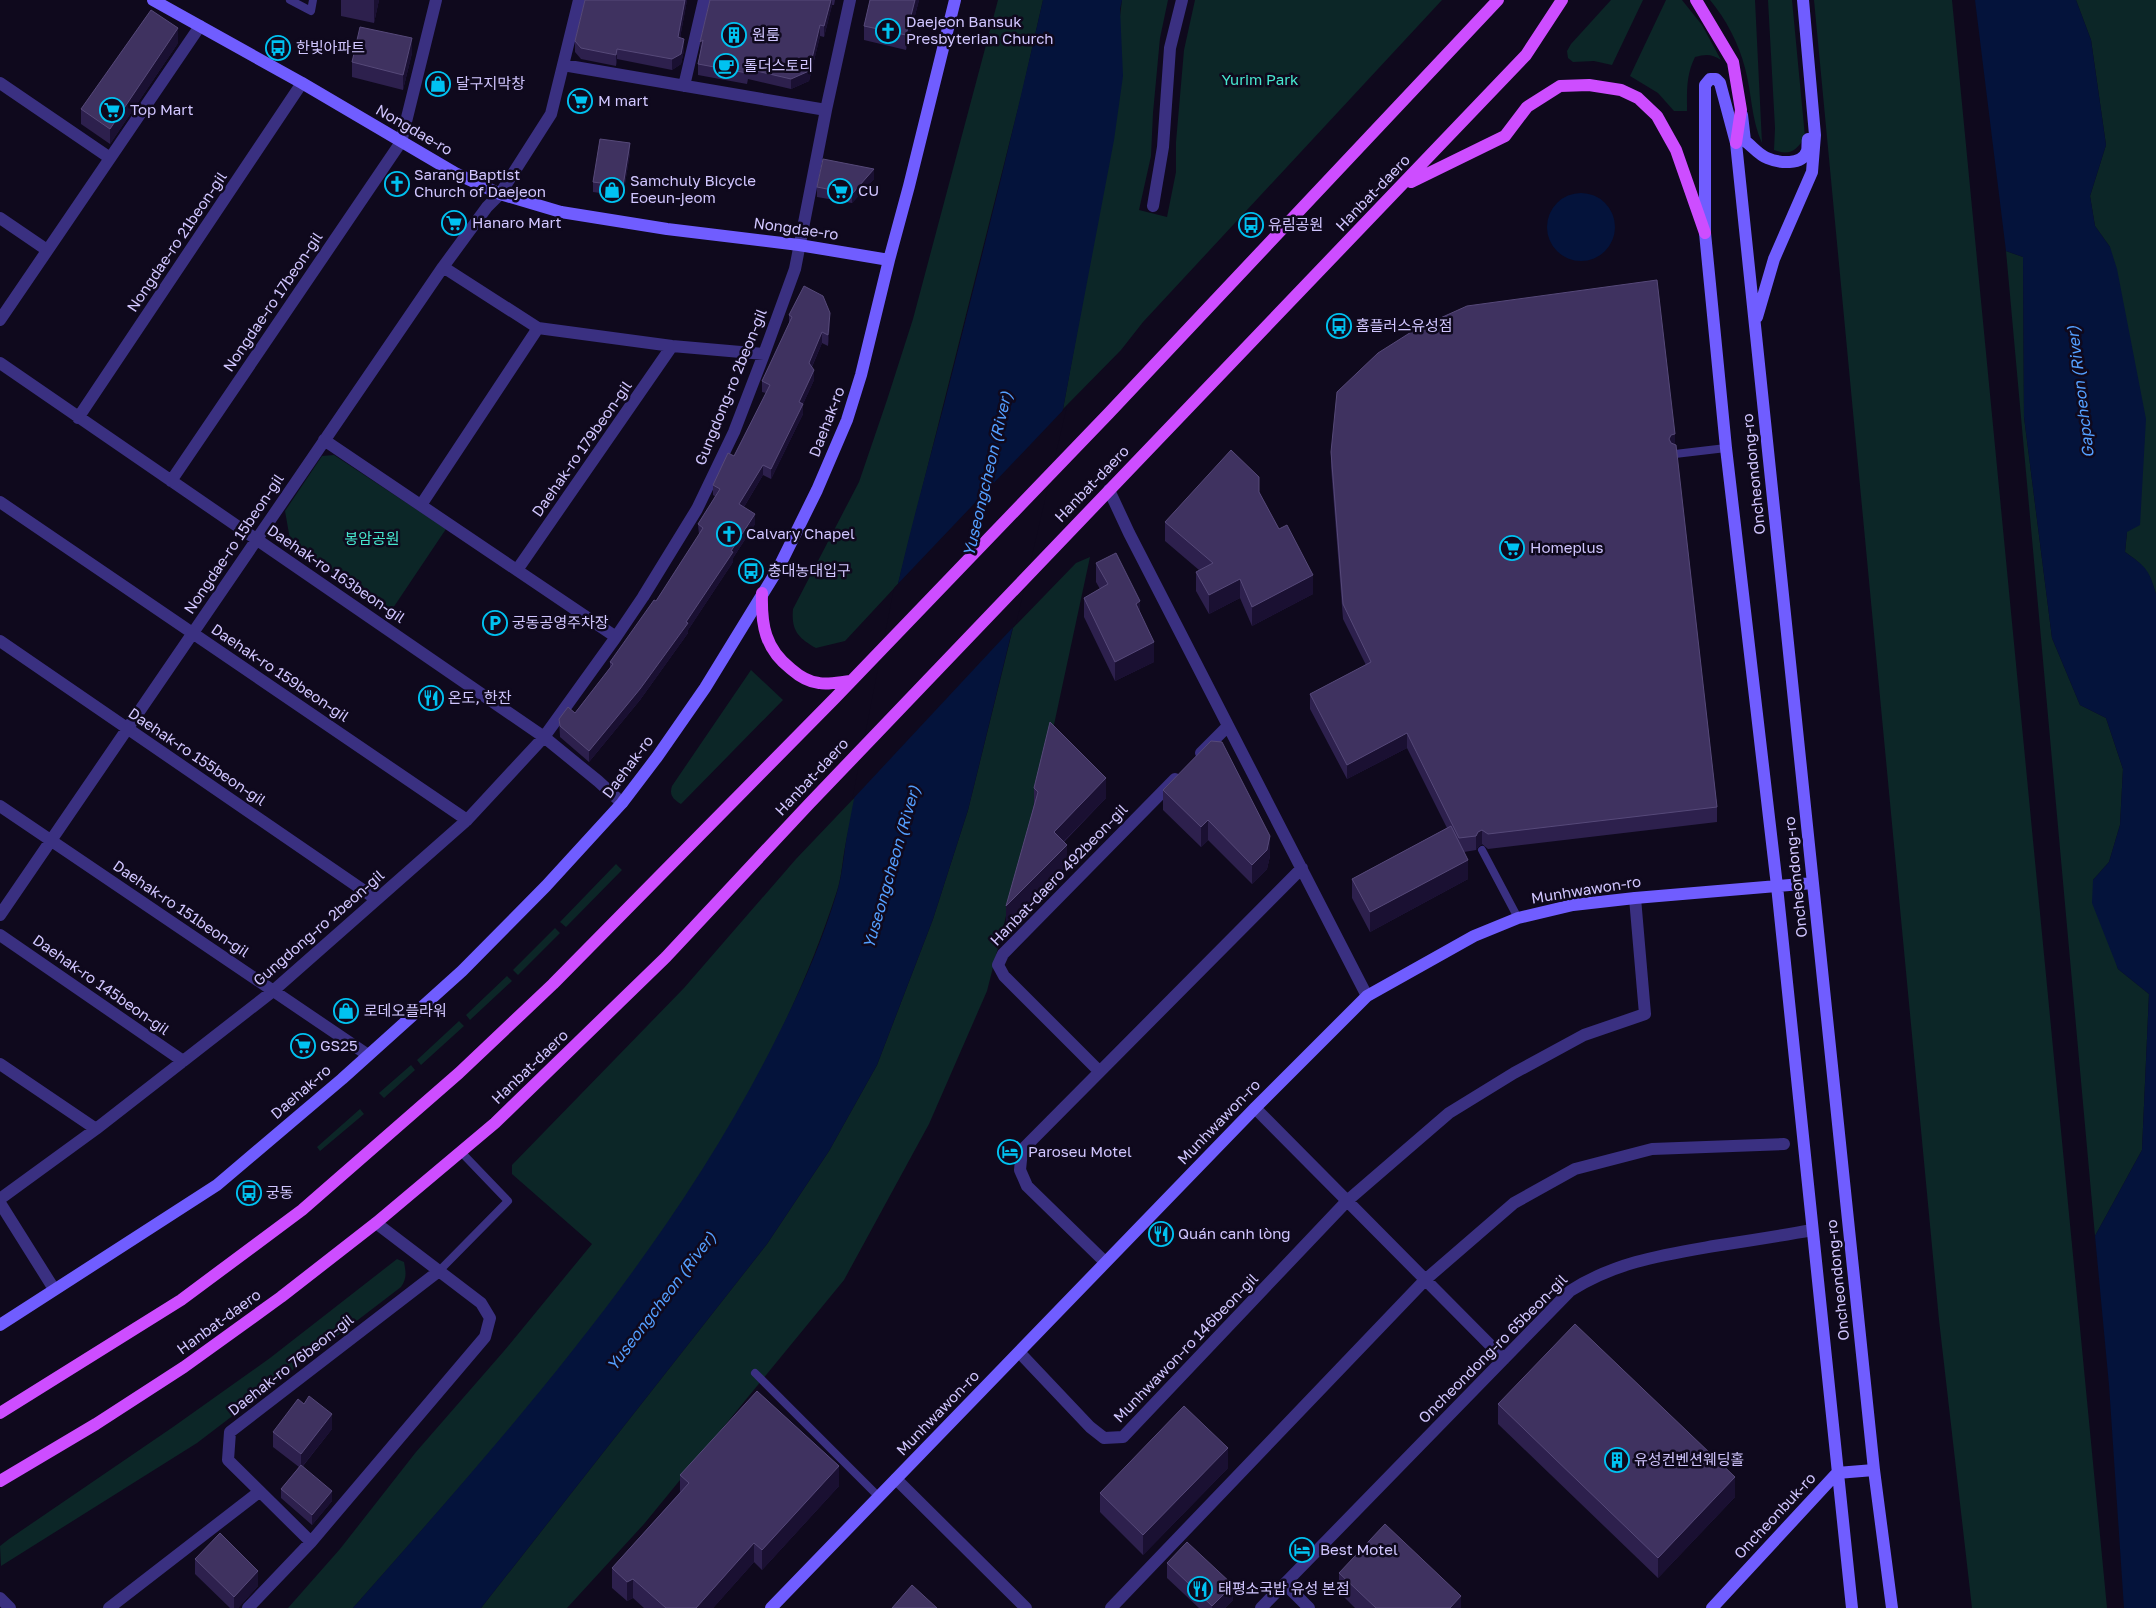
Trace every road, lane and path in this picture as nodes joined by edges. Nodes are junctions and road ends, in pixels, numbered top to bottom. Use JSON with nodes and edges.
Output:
{"nodes":[{"id":1,"x":153,"y":0,"type":"edge"},
{"id":2,"x":290,"y":0,"type":"edge"},
{"id":3,"x":313,"y":0,"type":"edge"},
{"id":4,"x":436,"y":0,"type":"edge"},
{"id":5,"x":579,"y":0,"type":"edge"},
{"id":6,"x":704,"y":0,"type":"edge"},
{"id":7,"x":850,"y":0,"type":"edge"},
{"id":8,"x":955,"y":0,"type":"edge"},
{"id":9,"x":1182,"y":0,"type":"edge"},
{"id":10,"x":1498,"y":0,"type":"edge"},
{"id":11,"x":1562,"y":0,"type":"edge"},
{"id":12,"x":1696,"y":0,"type":"edge"},
{"id":13,"x":1803,"y":0,"type":"edge"},
{"id":14,"x":200,"y":26,"type":"junction"},
{"id":15,"x":564,"y":65,"type":"junction"},
{"id":16,"x":0,"y":83,"type":"edge"},
{"id":17,"x":302,"y":83,"type":"junction"},
{"id":18,"x":684,"y":86,"type":"junction"},
{"id":19,"x":1812,"y":99,"type":"junction"},
{"id":20,"x":826,"y":110,"type":"junction"},
{"id":21,"x":1741,"y":110,"type":"junction"},
{"id":22,"x":401,"y":142,"type":"junction"},
{"id":23,"x":1736,"y":142,"type":"junction"},
{"id":24,"x":110,"y":158,"type":"junction"},
{"id":25,"x":1402,"y":186,"type":"junction"},
{"id":26,"x":500,"y":194,"type":"junction"},
{"id":27,"x":1153,"y":206,"type":"dead end"},
{"id":28,"x":0,"y":218,"type":"edge"},
{"id":29,"x":1705,"y":233,"type":"junction"},
{"id":30,"x":799,"y":245,"type":"junction"},
{"id":31,"x":47,"y":250,"type":"junction"},
{"id":32,"x":888,"y":260,"type":"junction"},
{"id":33,"x":443,"y":267,"type":"junction"},
{"id":34,"x":0,"y":320,"type":"edge"},
{"id":35,"x":1755,"y":324,"type":"junction"},
{"id":36,"x":538,"y":328,"type":"junction"},
{"id":37,"x":672,"y":346,"type":"junction"},
{"id":38,"x":764,"y":354,"type":"junction"},
{"id":39,"x":0,"y":363,"type":"edge"},
{"id":40,"x":78,"y":418,"type":"junction"},
{"id":41,"x":324,"y":440,"type":"junction"},
{"id":42,"x":1726,"y":448,"type":"junction"},
{"id":43,"x":1675,"y":454,"type":"edge"},
{"id":44,"x":171,"y":481,"type":"junction"},
{"id":45,"x":1109,"y":490,"type":"junction"},
{"id":46,"x":0,"y":502,"type":"edge"},
{"id":47,"x":420,"y":505,"type":"junction"},
{"id":48,"x":257,"y":540,"type":"junction"},
{"id":49,"x":517,"y":570,"type":"junction"},
{"id":50,"x":762,"y":593,"type":"junction"},
{"id":51,"x":193,"y":633,"type":"junction"},
{"id":52,"x":616,"y":637,"type":"junction"},
{"id":53,"x":0,"y":641,"type":"edge"},
{"id":54,"x":844,"y":681,"type":"junction"},
{"id":55,"x":1228,"y":726,"type":"junction"},
{"id":56,"x":128,"y":728,"type":"junction"},
{"id":57,"x":544,"y":736,"type":"junction"},
{"id":58,"x":622,"y":804,"type":"junction"},
{"id":59,"x":0,"y":806,"type":"edge"},
{"id":60,"x":467,"y":820,"type":"junction"},
{"id":61,"x":52,"y":840,"type":"junction"},
{"id":62,"x":1482,"y":850,"type":"dead end"},
{"id":63,"x":1302,"y":868,"type":"junction"},
{"id":64,"x":1813,"y":883,"type":"junction"},
{"id":65,"x":1777,"y":886,"type":"junction"},
{"id":66,"x":1636,"y":898,"type":"junction"},
{"id":67,"x":376,"y":899,"type":"junction"},
{"id":68,"x":0,"y":916,"type":"edge"},
{"id":69,"x":1518,"y":918,"type":"junction"},
{"id":70,"x":0,"y":935,"type":"edge"},
{"id":71,"x":273,"y":991,"type":"junction"},
{"id":72,"x":1367,"y":996,"type":"junction"},
{"id":73,"x":368,"y":1055,"type":"junction"},
{"id":74,"x":183,"y":1061,"type":"junction"},
{"id":75,"x":0,"y":1064,"type":"edge"},
{"id":76,"x":1099,"y":1071,"type":"junction"},
{"id":77,"x":1255,"y":1108,"type":"junction"},
{"id":78,"x":96,"y":1129,"type":"junction"},
{"id":79,"x":1784,"y":1144,"type":"dead end"},
{"id":80,"x":461,"y":1152,"type":"junction"},
{"id":81,"x":0,"y":1199,"type":"edge"},
{"id":82,"x":1347,"y":1201,"type":"junction"},
{"id":83,"x":0,"y":1203,"type":"edge"},
{"id":84,"x":376,"y":1223,"type":"junction"},
{"id":85,"x":1812,"y":1230,"type":"junction"},
{"id":86,"x":1105,"y":1262,"type":"junction"},
{"id":87,"x":439,"y":1271,"type":"junction"},
{"id":88,"x":1425,"y":1280,"type":"junction"},
{"id":89,"x":54,"y":1289,"type":"junction"},
{"id":90,"x":0,"y":1325,"type":"edge"},
{"id":91,"x":1020,"y":1353,"type":"junction"},
{"id":92,"x":1504,"y":1359,"type":"junction"},
{"id":93,"x":755,"y":1373,"type":"dead end"},
{"id":94,"x":0,"y":1412,"type":"edge"},
{"id":95,"x":1874,"y":1470,"type":"junction"},
{"id":96,"x":1837,"y":1473,"type":"junction"},
{"id":97,"x":896,"y":1479,"type":"junction"},
{"id":98,"x":0,"y":1481,"type":"edge"},
{"id":99,"x":259,"y":1492,"type":"junction"},
{"id":100,"x":879,"y":1497,"type":"junction"},
{"id":101,"x":311,"y":1542,"type":"junction"},
{"id":102,"x":1285,"y":1584,"type":"junction"},
{"id":103,"x":0,"y":1598,"type":"edge"},
{"id":104,"x":10,"y":1608,"type":"edge"},
{"id":105,"x":109,"y":1608,"type":"edge"},
{"id":106,"x":248,"y":1608,"type":"edge"},
{"id":107,"x":771,"y":1608,"type":"edge"},
{"id":108,"x":1026,"y":1608,"type":"edge"},
{"id":109,"x":1111,"y":1608,"type":"edge"},
{"id":110,"x":1261,"y":1608,"type":"edge"},
{"id":111,"x":1309,"y":1608,"type":"edge"},
{"id":112,"x":1712,"y":1608,"type":"edge"},
{"id":113,"x":1852,"y":1608,"type":"edge"},
{"id":114,"x":1892,"y":1608,"type":"edge"}],
"edges":[{"from":1,"to":14,"type":"main road","name":"Nongdae-ro"},
{"from":2,"to":3,"type":"lane"},
{"from":4,"to":22,"type":"street"},
{"from":5,"to":15,"type":"street","name":"Nongdae-ro 15beon-gil"},
{"from":6,"to":18,"type":"street"},
{"from":7,"to":20,"type":"street","name":"Gungdong-ro 2beon-gil"},
{"from":8,"to":32,"type":"main road","name":"Daehak-ro"},
{"from":9,"to":27,"type":"street"},
{"from":10,"to":54,"type":"main road"},
{"from":11,"to":25,"type":"main road","name":"Hanbat-daero"},
{"from":12,"to":21,"type":"main road"},
{"from":13,"to":19,"type":"main road"},
{"from":14,"to":17,"type":"main road","name":"Nongdae-ro"},
{"from":14,"to":24,"type":"street"},
{"from":15,"to":18,"type":"street"},
{"from":15,"to":26,"type":"street","name":"Nongdae-ro 15beon-gil"},
{"from":16,"to":24,"type":"street"},
{"from":17,"to":22,"type":"main road","name":"Nongdae-ro"},
{"from":17,"to":40,"type":"street","name":"Nongdae-ro 21beon-gil"},
{"from":18,"to":20,"type":"street"},
{"from":19,"to":21,"type":"main road"},
{"from":19,"to":35,"type":"main road"},
{"from":20,"to":30,"type":"street","name":"Gungdong-ro 2beon-gil"},
{"from":21,"to":23,"type":"main road"},
{"from":22,"to":26,"type":"main road","name":"Nongdae-ro"},
{"from":22,"to":44,"type":"street","name":"Nongdae-ro 17beon-gil"},
{"from":23,"to":29,"type":"main road","name":"Oncheondong-ro"},
{"from":23,"to":35,"type":"main road","name":"Oncheondong-ro"},
{"from":24,"to":31,"type":"street"},
{"from":25,"to":29,"type":"main road"},
{"from":25,"to":45,"type":"main road","name":"Hanbat-daero"},
{"from":26,"to":30,"type":"main road","name":"Nongdae-ro"},
{"from":26,"to":33,"type":"street","name":"Nongdae-ro 15beon-gil"},
{"from":28,"to":31,"type":"street"},
{"from":29,"to":42,"type":"main road","name":"Oncheondong-ro"},
{"from":30,"to":32,"type":"main road","name":"Nongdae-ro"},
{"from":30,"to":38,"type":"street","name":"Gungdong-ro 2beon-gil"},
{"from":31,"to":34,"type":"street"},
{"from":32,"to":50,"type":"main road","name":"Daehak-ro"},
{"from":33,"to":36,"type":"street"},
{"from":33,"to":41,"type":"street","name":"Nongdae-ro 15beon-gil"},
{"from":35,"to":64,"type":"main road","name":"Oncheondong-ro"},
{"from":36,"to":37,"type":"street"},
{"from":36,"to":47,"type":"street"},
{"from":37,"to":38,"type":"street"},
{"from":37,"to":49,"type":"street","name":"Daehak-ro 179beon-gil"},
{"from":38,"to":52,"type":"street","name":"Gungdong-ro 2beon-gil"},
{"from":39,"to":40,"type":"street","name":"Daehak-ro 163beon-gil"},
{"from":40,"to":44,"type":"street","name":"Daehak-ro 163beon-gil"},
{"from":41,"to":47,"type":"street"},
{"from":41,"to":48,"type":"street","name":"Nongdae-ro 15beon-gil"},
{"from":42,"to":43,"type":"lane"},
{"from":42,"to":65,"type":"main road","name":"Oncheondong-ro"},
{"from":44,"to":48,"type":"street","name":"Daehak-ro 163beon-gil"},
{"from":45,"to":55,"type":"street"},
{"from":45,"to":80,"type":"main road","name":"Hanbat-daero"},
{"from":46,"to":51,"type":"street","name":"Daehak-ro 159beon-gil"},
{"from":47,"to":49,"type":"street"},
{"from":48,"to":51,"type":"street","name":"Nongdae-ro 15beon-gil"},
{"from":48,"to":57,"type":"street","name":"Daehak-ro 163beon-gil"},
{"from":49,"to":52,"type":"street"},
{"from":50,"to":54,"type":"main road"},
{"from":50,"to":58,"type":"main road","name":"Daehak-ro"},
{"from":51,"to":56,"type":"street","name":"Nongdae-ro 15beon-gil"},
{"from":51,"to":60,"type":"street","name":"Daehak-ro 159beon-gil"},
{"from":52,"to":57,"type":"street","name":"Gungdong-ro 2beon-gil"},
{"from":53,"to":56,"type":"street","name":"Daehak-ro 155beon-gil"},
{"from":54,"to":94,"type":"main road"},
{"from":55,"to":63,"type":"street"},
{"from":55,"to":76,"type":"street","name":"Hanbat-daero 492beon-gil"},
{"from":56,"to":61,"type":"street","name":"Nongdae-ro 15beon-gil"},
{"from":56,"to":67,"type":"street","name":"Daehak-ro 155beon-gil"},
{"from":57,"to":58,"type":"street","name":"Daehak-ro 163beon-gil"},
{"from":57,"to":60,"type":"street","name":"Gungdong-ro 2beon-gil"},
{"from":58,"to":73,"type":"main road","name":"Daehak-ro"},
{"from":59,"to":61,"type":"street","name":"Daehak-ro 151beon-gil"},
{"from":60,"to":67,"type":"street","name":"Gungdong-ro 2beon-gil"},
{"from":61,"to":68,"type":"street","name":"Nongdae-ro 15beon-gil"},
{"from":61,"to":71,"type":"street","name":"Daehak-ro 151beon-gil"},
{"from":62,"to":69,"type":"lane"},
{"from":63,"to":72,"type":"street"},
{"from":63,"to":76,"type":"street"},
{"from":64,"to":65,"type":"main road","name":"Munhwawon-ro"},
{"from":64,"to":95,"type":"main road","name":"Oncheondong-ro"},
{"from":65,"to":66,"type":"main road","name":"Munhwawon-ro"},
{"from":65,"to":85,"type":"main road","name":"Oncheondong-ro"},
{"from":66,"to":69,"type":"main road","name":"Munhwawon-ro"},
{"from":66,"to":82,"type":"street","name":"Munhwawon-ro 146beon-gil"},
{"from":67,"to":71,"type":"street","name":"Gungdong-ro 2beon-gil"},
{"from":69,"to":72,"type":"main road","name":"Munhwawon-ro"},
{"from":70,"to":74,"type":"street","name":"Daehak-ro 145beon-gil"},
{"from":71,"to":73,"type":"street","name":"Daehak-ro 151beon-gil"},
{"from":71,"to":74,"type":"street","name":"Gungdong-ro 2beon-gil"},
{"from":72,"to":77,"type":"main road","name":"Munhwawon-ro"},
{"from":73,"to":89,"type":"main road","name":"Daehak-ro"},
{"from":74,"to":78,"type":"street","name":"Gungdong-ro 2beon-gil"},
{"from":75,"to":78,"type":"street"},
{"from":76,"to":86,"type":"street"},
{"from":77,"to":82,"type":"street"},
{"from":77,"to":86,"type":"main road","name":"Munhwawon-ro"},
{"from":78,"to":81,"type":"street","name":"Gungdong-ro 2beon-gil"},
{"from":79,"to":88,"type":"street"},
{"from":80,"to":84,"type":"main road","name":"Hanbat-daero"},
{"from":80,"to":87,"type":"lane"},
{"from":82,"to":88,"type":"street"},
{"from":82,"to":91,"type":"street","name":"Munhwawon-ro 146beon-gil"},
{"from":83,"to":89,"type":"street"},
{"from":84,"to":87,"type":"street"},
{"from":84,"to":98,"type":"main road","name":"Hanbat-daero"},
{"from":85,"to":92,"type":"street","name":"Oncheondong-ro 65beon-gil"},
{"from":85,"to":96,"type":"main road","name":"Oncheondong-ro"},
{"from":86,"to":91,"type":"main road","name":"Munhwawon-ro"},
{"from":87,"to":99,"type":"street","name":"Daehak-ro 76beon-gil"},
{"from":87,"to":101,"type":"street"},
{"from":88,"to":92,"type":"street"},
{"from":88,"to":109,"type":"street"},
{"from":89,"to":90,"type":"main road","name":"Daehak-ro"},
{"from":91,"to":97,"type":"main road","name":"Munhwawon-ro"},
{"from":92,"to":102,"type":"street","name":"Oncheondong-ro 65beon-gil"},
{"from":93,"to":100,"type":"lane"},
{"from":95,"to":96,"type":"main road","name":"Oncheonbuk-ro"},
{"from":95,"to":114,"type":"main road","name":"Oncheondong-ro"},
{"from":96,"to":112,"type":"main road","name":"Oncheonbuk-ro"},
{"from":96,"to":113,"type":"main road","name":"Oncheondong-ro"},
{"from":97,"to":100,"type":"main road","name":"Munhwawon-ro"},
{"from":97,"to":108,"type":"street"},
{"from":99,"to":101,"type":"street","name":"Daehak-ro 76beon-gil"},
{"from":99,"to":105,"type":"street"},
{"from":100,"to":107,"type":"main road","name":"Munhwawon-ro"},
{"from":101,"to":106,"type":"street"},
{"from":102,"to":110,"type":"street","name":"Oncheondong-ro 65beon-gil"},
{"from":102,"to":111,"type":"street"},
{"from":103,"to":104,"type":"street"}]}
